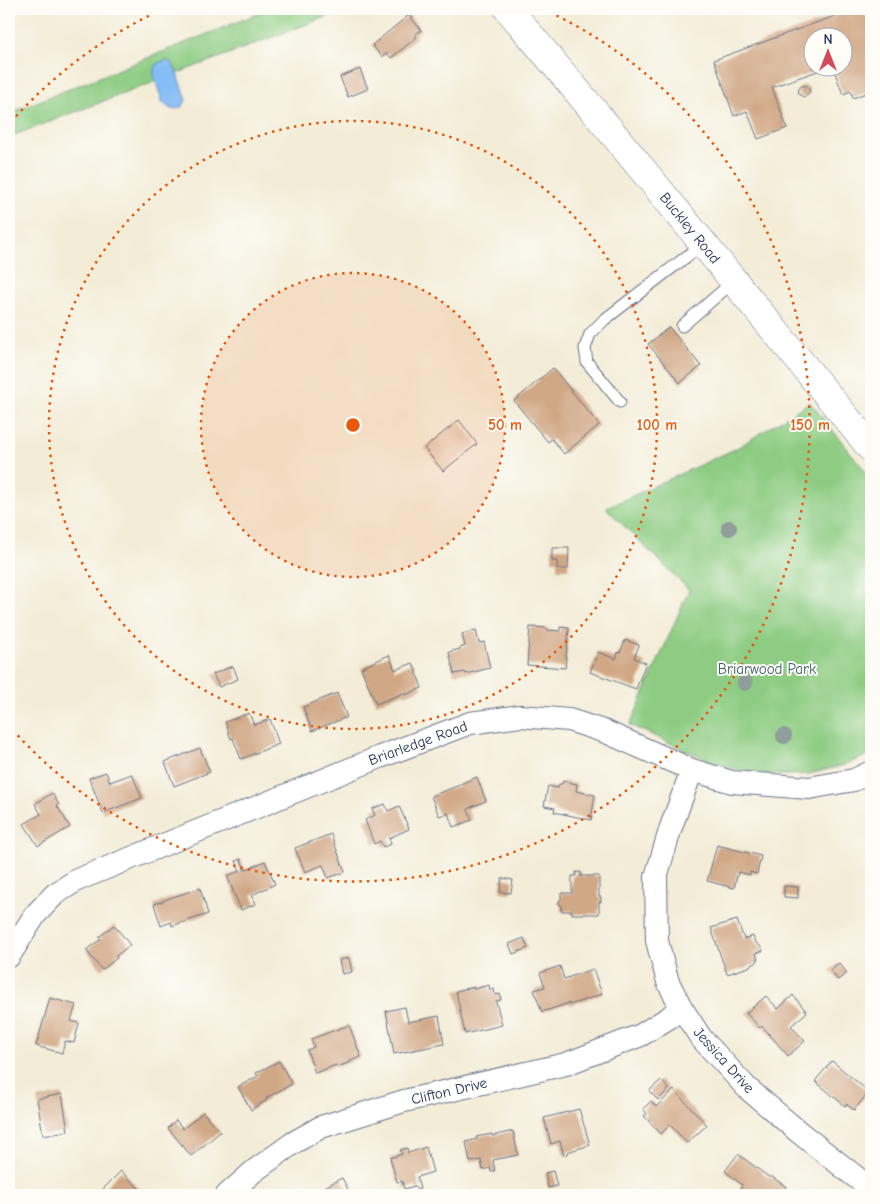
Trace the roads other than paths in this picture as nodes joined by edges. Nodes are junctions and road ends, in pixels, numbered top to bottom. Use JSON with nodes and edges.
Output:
{"nodes":[{"id":1,"x":508,"y":9,"type":"edge"},
{"id":2,"x":704,"y":244,"type":"junction"},
{"id":3,"x":734,"y":281,"type":"junction"},
{"id":4,"x":682,"y":326,"type":"dead end"},
{"id":5,"x":620,"y":402,"type":"dead end"},
{"id":6,"x":871,"y":448,"type":"edge"},
{"id":7,"x":692,"y":770,"type":"junction"},
{"id":8,"x":871,"y":772,"type":"edge"},
{"id":9,"x":9,"y":956,"type":"edge"},
{"id":10,"x":681,"y":1007,"type":"junction"},
{"id":11,"x":871,"y":1189,"type":"edge"},
{"id":12,"x":227,"y":1195,"type":"edge"}],
"edges":[{"from":1,"to":2,"type":"street","name":"Buckley Road"},
{"from":2,"to":3,"type":"street","name":"Buckley Road"},
{"from":2,"to":5,"type":"lane"},
{"from":3,"to":4,"type":"lane"},
{"from":3,"to":6,"type":"street","name":"Buckley Road"},
{"from":7,"to":8,"type":"street","name":"Briarledge Road"},
{"from":7,"to":9,"type":"street","name":"Briarledge Road"},
{"from":7,"to":10,"type":"street","name":"Jessica Drive"},
{"from":10,"to":11,"type":"street","name":"Jessica Drive"},
{"from":10,"to":12,"type":"street","name":"Clifton Drive"}]}
